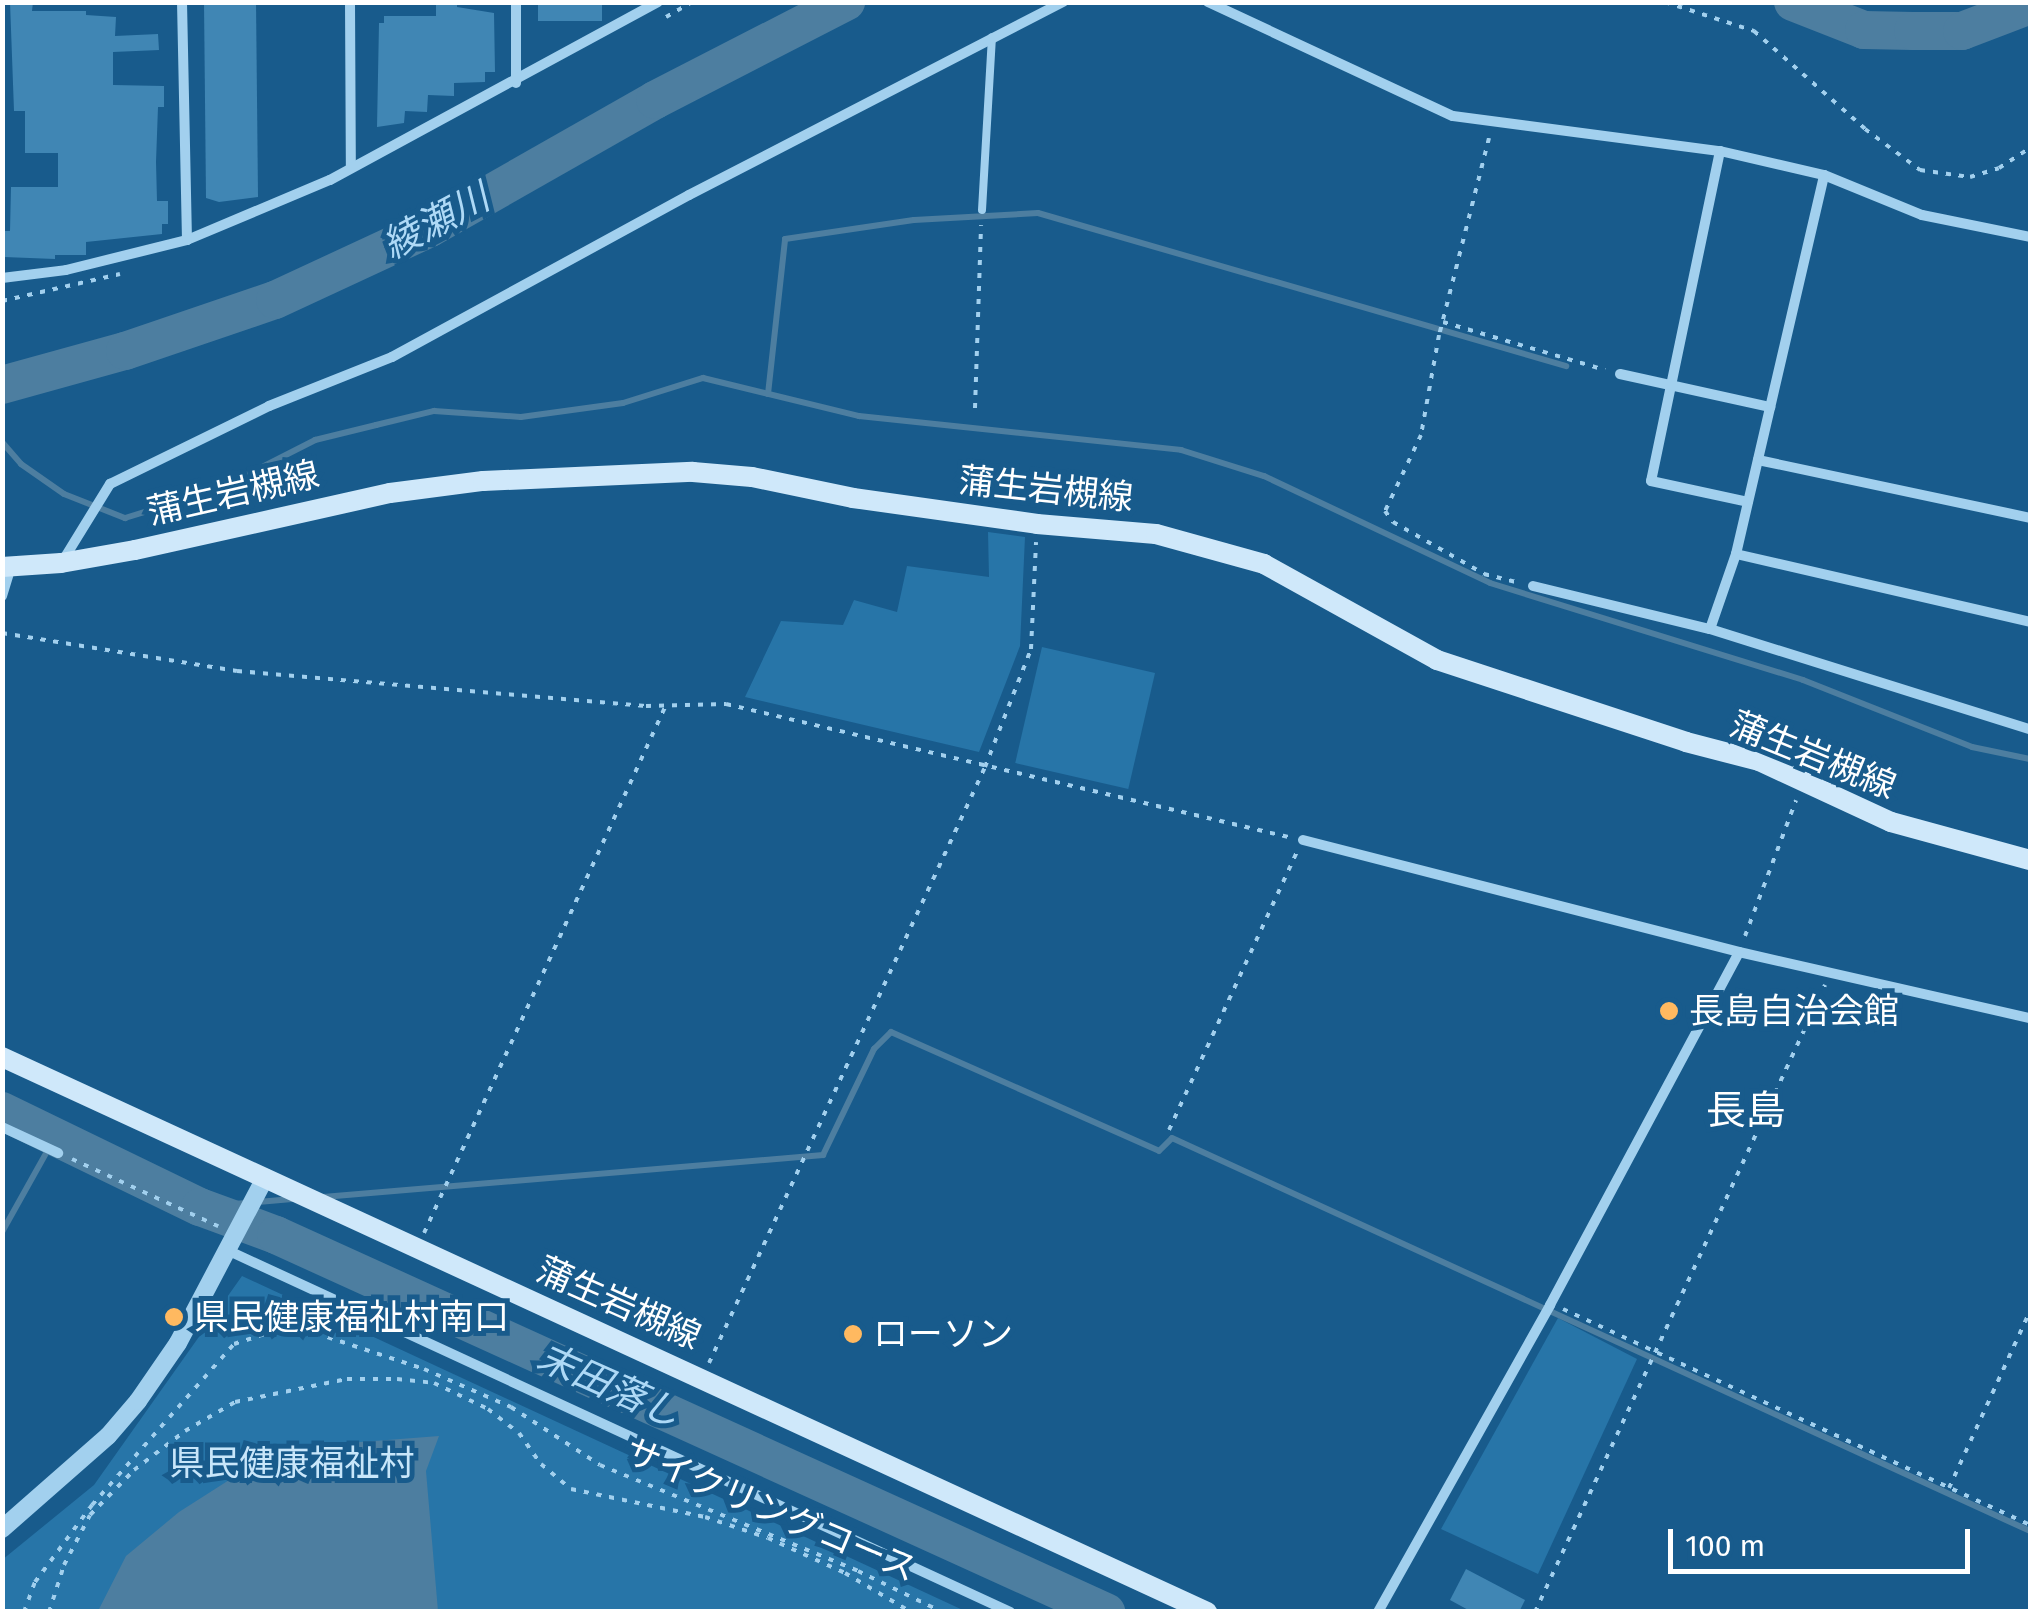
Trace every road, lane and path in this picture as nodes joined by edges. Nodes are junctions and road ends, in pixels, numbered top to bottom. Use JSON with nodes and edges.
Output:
{"nodes":[{"id":1,"x":182,"y":2,"type":"edge"},
{"id":2,"x":350,"y":2,"type":"edge"},
{"id":3,"x":516,"y":2,"type":"edge"},
{"id":4,"x":658,"y":2,"type":"edge"},
{"id":5,"x":1063,"y":2,"type":"edge"},
{"id":6,"x":1208,"y":2,"type":"edge"},
{"id":7,"x":1665,"y":2,"type":"edge"},
{"id":8,"x":992,"y":38,"type":"junction"},
{"id":9,"x":516,"y":83,"type":"junction"},
{"id":10,"x":1493,"y":124,"type":"junction"},
{"id":11,"x":2030,"y":148,"type":"edge"},
{"id":12,"x":1720,"y":151,"type":"junction"},
{"id":13,"x":351,"y":168,"type":"junction"},
{"id":14,"x":1824,"y":175,"type":"junction"},
{"id":15,"x":982,"y":210,"type":"joint"},
{"id":16,"x":2030,"y":237,"type":"edge"},
{"id":17,"x":187,"y":240,"type":"junction"},
{"id":18,"x":2,"y":278,"type":"edge"},
{"id":19,"x":1443,"y":322,"type":"junction"},
{"id":20,"x":1620,"y":374,"type":"joint"},
{"id":21,"x":1670,"y":386,"type":"junction"},
{"id":22,"x":1770,"y":407,"type":"junction"},
{"id":23,"x":975,"y":408,"type":"dead end"},
{"id":24,"x":1758,"y":460,"type":"junction"},
{"id":25,"x":1748,"y":502,"type":"junction"},
{"id":26,"x":2030,"y":518,"type":"edge"},
{"id":27,"x":1037,"y":524,"type":"junction"},
{"id":28,"x":1736,"y":554,"type":"junction"},
{"id":29,"x":61,"y":563,"type":"junction"},
{"id":30,"x":7,"y":567,"type":"edge"},
{"id":31,"x":1533,"y":586,"type":"joint"},
{"id":32,"x":2,"y":596,"type":"edge"},
{"id":33,"x":2030,"y":622,"type":"edge"},
{"id":34,"x":1710,"y":629,"type":"junction"},
{"id":35,"x":2,"y":632,"type":"edge"},
{"id":36,"x":666,"y":705,"type":"junction"},
{"id":37,"x":2030,"y":730,"type":"edge"},
{"id":38,"x":985,"y":767,"type":"junction"},
{"id":39,"x":1803,"y":782,"type":"junction"},
{"id":40,"x":1303,"y":840,"type":"junction"},
{"id":41,"x":2030,"y":860,"type":"edge"},
{"id":42,"x":1739,"y":952,"type":"junction"},
{"id":43,"x":1832,"y":972,"type":"junction"},
{"id":44,"x":2030,"y":1018,"type":"edge"},
{"id":45,"x":2,"y":1057,"type":"edge"},
{"id":46,"x":2,"y":1127,"type":"edge"},
{"id":47,"x":1168,"y":1130,"type":"dead end"},
{"id":48,"x":58,"y":1153,"type":"joint"},
{"id":49,"x":265,"y":1178,"type":"junction"},
{"id":50,"x":231,"y":1242,"type":"junction"},
{"id":51,"x":418,"y":1247,"type":"junction"},
{"id":52,"x":1550,"y":1304,"type":"junction"},
{"id":53,"x":2030,"y":1311,"type":"edge"},
{"id":54,"x":1654,"y":1352,"type":"junction"},
{"id":55,"x":703,"y":1376,"type":"junction"},
{"id":56,"x":1950,"y":1488,"type":"junction"},
{"id":57,"x":2030,"y":1525,"type":"edge"},
{"id":58,"x":2,"y":1529,"type":"edge"},
{"id":59,"x":24,"y":1612,"type":"edge"},
{"id":60,"x":49,"y":1612,"type":"edge"},
{"id":61,"x":911,"y":1612,"type":"edge"},
{"id":62,"x":942,"y":1612,"type":"edge"},
{"id":63,"x":1010,"y":1612,"type":"edge"},
{"id":64,"x":1207,"y":1612,"type":"edge"},
{"id":65,"x":1378,"y":1612,"type":"edge"},
{"id":66,"x":1535,"y":1612,"type":"edge"}],
"edges":[{"from":1,"to":17,"type":"street"},
{"from":2,"to":13,"type":"street"},
{"from":3,"to":9,"type":"street"},
{"from":4,"to":9,"type":"street"},
{"from":5,"to":8,"type":"street"},
{"from":6,"to":10,"type":"street"},
{"from":7,"to":11,"type":"path"},
{"from":8,"to":15,"type":"lane"},
{"from":8,"to":29,"type":"street"},
{"from":9,"to":13,"type":"street"},
{"from":10,"to":12,"type":"street"},
{"from":10,"to":19,"type":"path"},
{"from":12,"to":14,"type":"street"},
{"from":12,"to":21,"type":"street"},
{"from":13,"to":17,"type":"street"},
{"from":14,"to":16,"type":"street"},
{"from":14,"to":22,"type":"street"},
{"from":15,"to":23,"type":"path"},
{"from":17,"to":18,"type":"street"},
{"from":19,"to":20,"type":"path"},
{"from":19,"to":31,"type":"path"},
{"from":20,"to":21,"type":"street"},
{"from":21,"to":22,"type":"street"},
{"from":21,"to":25,"type":"street"},
{"from":22,"to":24,"type":"street"},
{"from":24,"to":25,"type":"street"},
{"from":24,"to":26,"type":"street"},
{"from":25,"to":28,"type":"street"},
{"from":27,"to":29,"type":"main road","name":"蒲生岩槻線"},
{"from":27,"to":38,"type":"path"},
{"from":27,"to":39,"type":"main road","name":"蒲生岩槻線"},
{"from":28,"to":33,"type":"street"},
{"from":28,"to":34,"type":"street"},
{"from":29,"to":30,"type":"main road","name":"蒲生岩槻線"},
{"from":30,"to":32,"type":"street"},
{"from":31,"to":34,"type":"street"},
{"from":34,"to":37,"type":"street"},
{"from":35,"to":36,"type":"path"},
{"from":36,"to":38,"type":"path"},
{"from":36,"to":51,"type":"path"},
{"from":38,"to":40,"type":"path"},
{"from":38,"to":55,"type":"path"},
{"from":39,"to":41,"type":"main road","name":"蒲生岩槻線"},
{"from":39,"to":42,"type":"path"},
{"from":40,"to":42,"type":"street"},
{"from":40,"to":47,"type":"path"},
{"from":42,"to":43,"type":"street"},
{"from":42,"to":52,"type":"street"},
{"from":43,"to":44,"type":"street"},
{"from":43,"to":54,"type":"path"},
{"from":45,"to":49,"type":"main road","name":"蒲生岩槻線"},
{"from":46,"to":48,"type":"street"},
{"from":48,"to":50,"type":"path"},
{"from":49,"to":50,"type":"street"},
{"from":49,"to":51,"type":"main road","name":"蒲生岩槻線"},
{"from":50,"to":58,"type":"street"},
{"from":50,"to":63,"type":"street"},
{"from":51,"to":55,"type":"main road","name":"蒲生岩槻線"},
{"from":52,"to":54,"type":"path"},
{"from":52,"to":65,"type":"street"},
{"from":53,"to":56,"type":"path"},
{"from":54,"to":56,"type":"path"},
{"from":54,"to":66,"type":"path"},
{"from":55,"to":64,"type":"main road","name":"蒲生岩槻線"},
{"from":56,"to":57,"type":"path"},
{"from":59,"to":62,"type":"path","name":"サイクリングコース"},
{"from":60,"to":61,"type":"path"}]}
